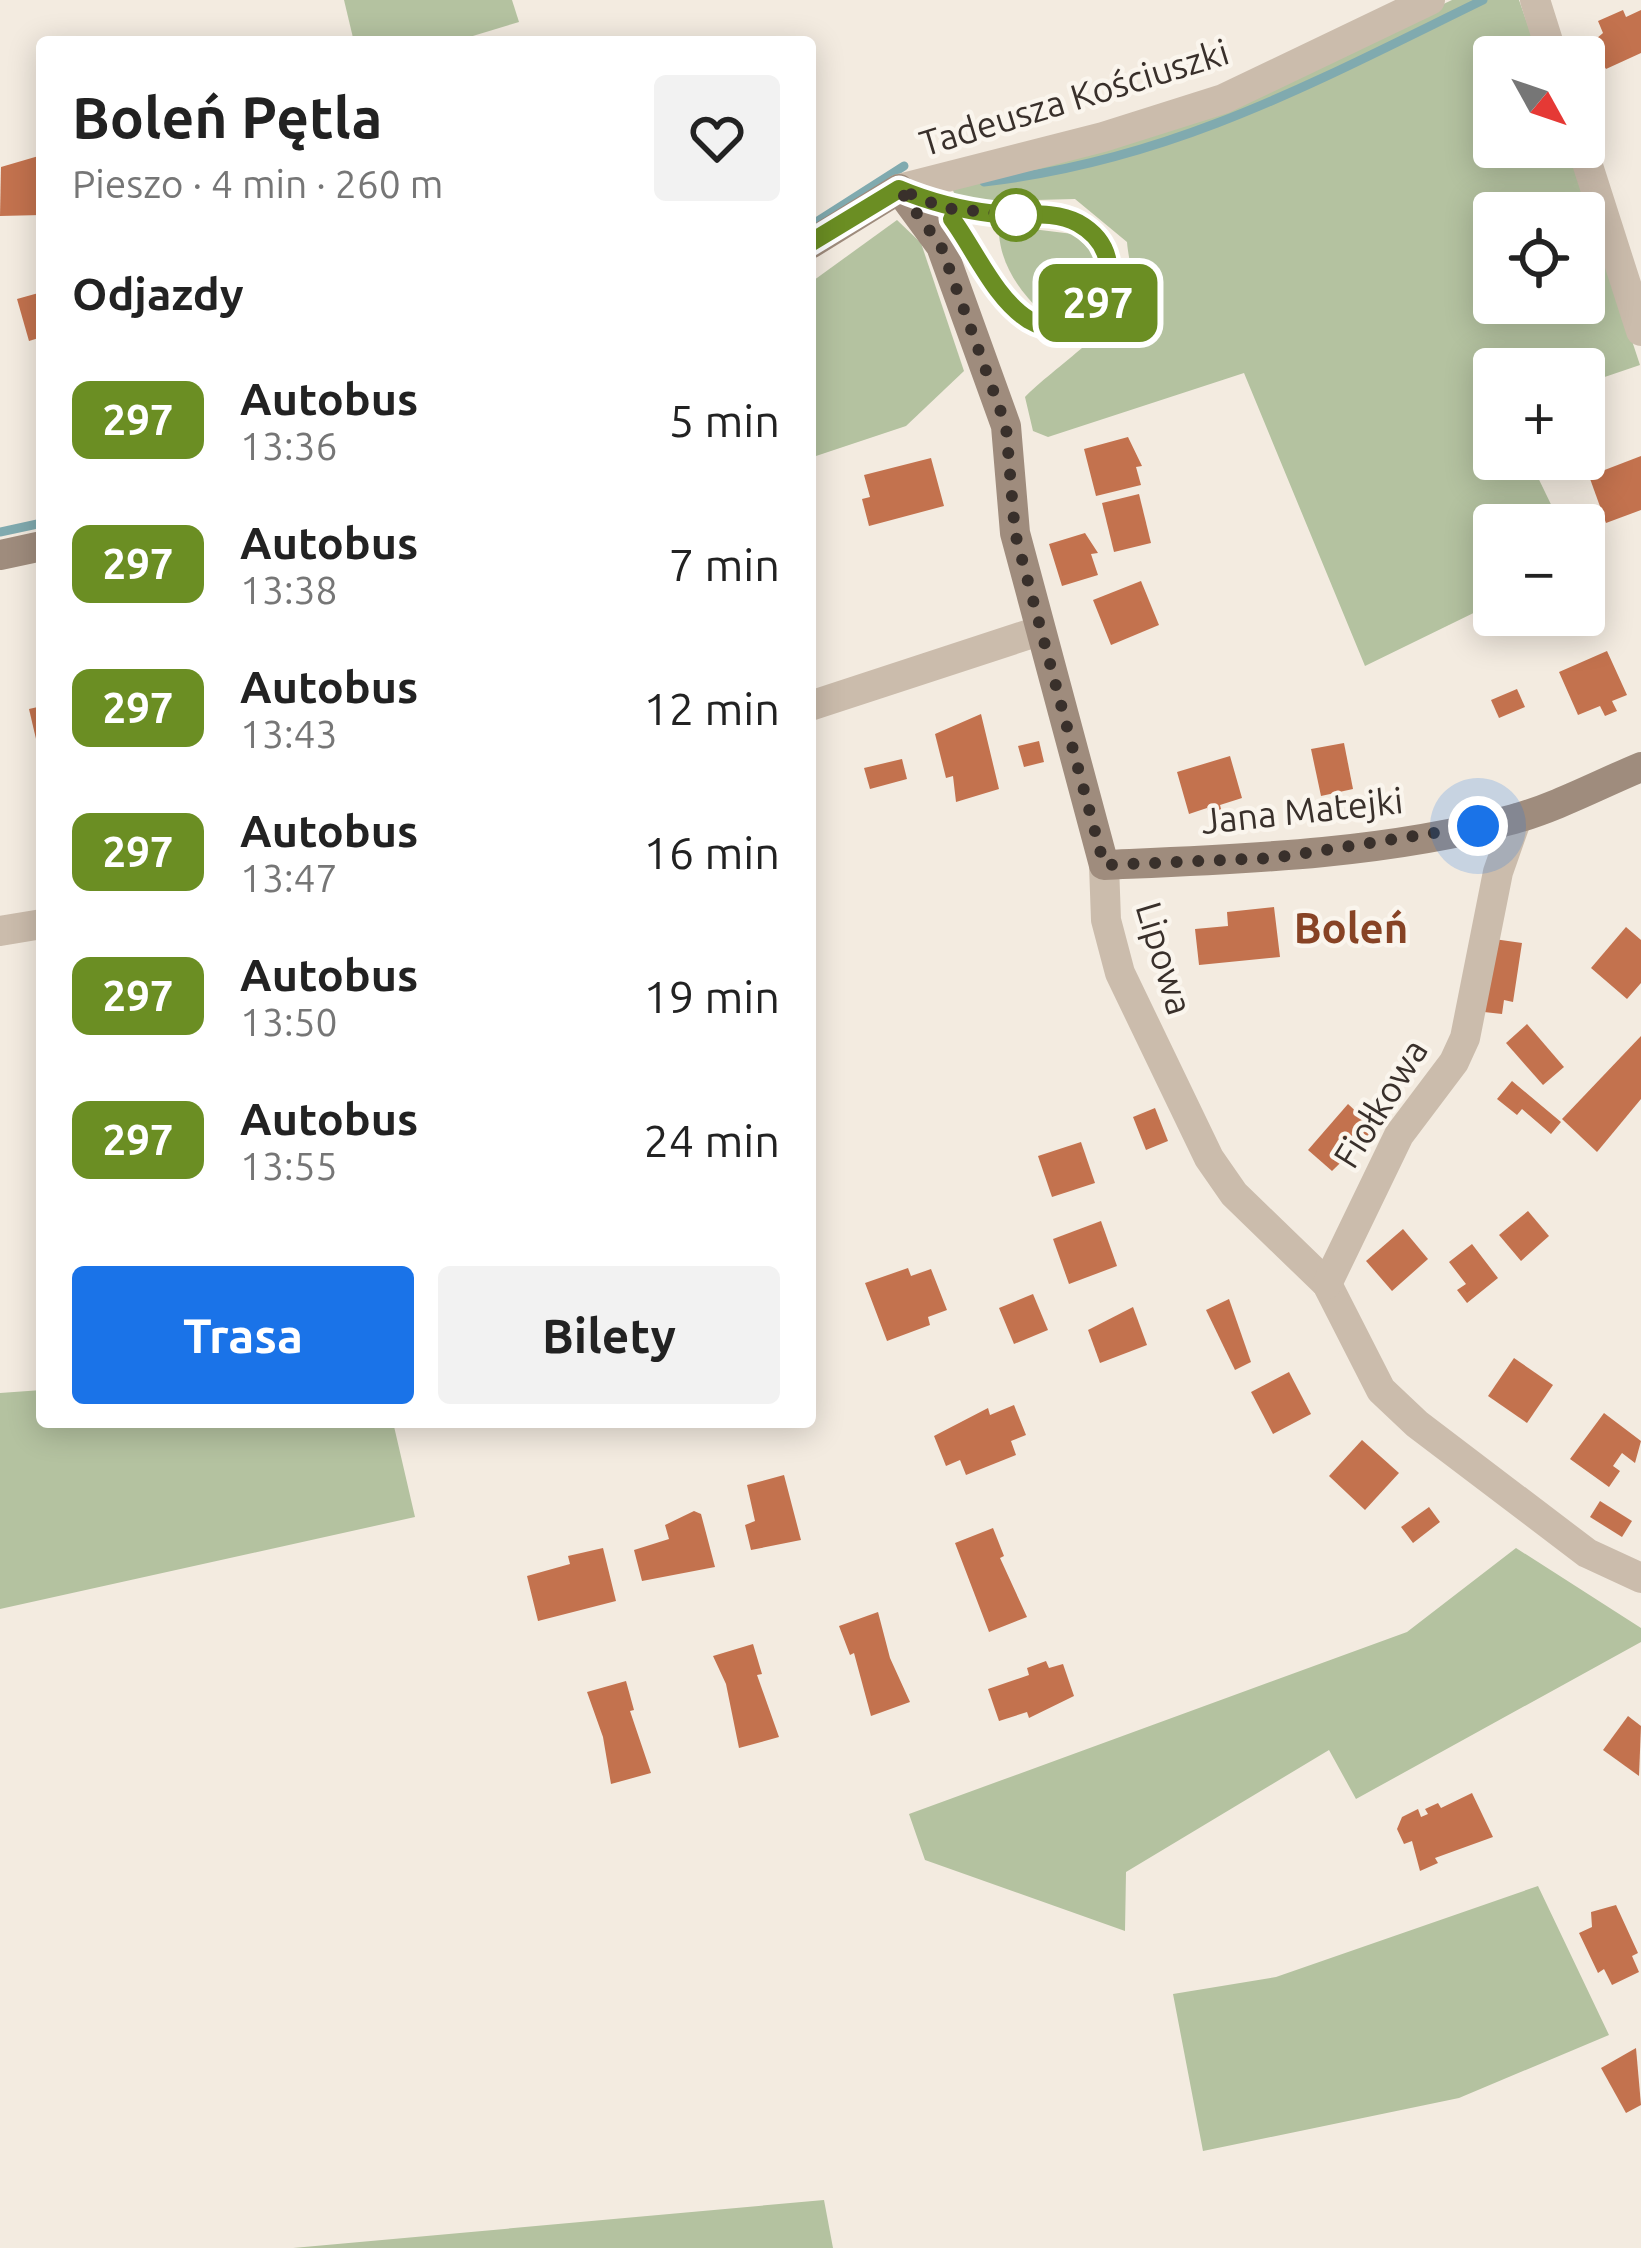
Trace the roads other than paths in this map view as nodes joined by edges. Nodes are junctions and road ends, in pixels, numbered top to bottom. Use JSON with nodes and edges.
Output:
{"nodes":[{"id":1,"x":1430,"y":0,"type":"edge"},
{"id":2,"x":1535,"y":0,"type":"edge"},
{"id":3,"x":1546,"y":36,"type":"edge"},
{"id":4,"x":1589,"y":168,"type":"edge"},
{"id":5,"x":899,"y":189,"type":"junction"},
{"id":6,"x":944,"y":208,"type":"junction"},
{"id":7,"x":816,"y":240,"type":"edge"},
{"id":8,"x":1641,"y":331,"type":"edge"},
{"id":9,"x":36,"y":547,"type":"edge"},
{"id":10,"x":0,"y":555,"type":"edge"},
{"id":11,"x":1039,"y":631,"type":"junction"},
{"id":12,"x":816,"y":704,"type":"edge"},
{"id":13,"x":1641,"y":766,"type":"edge"},
{"id":14,"x":1517,"y":818,"type":"junction"},
{"id":15,"x":1104,"y":865,"type":"junction"},
{"id":16,"x":36,"y":925,"type":"edge"},
{"id":17,"x":0,"y":931,"type":"edge"},
{"id":18,"x":1327,"y":1284,"type":"junction"},
{"id":19,"x":1641,"y":1578,"type":"edge"}],
"edges":[{"from":1,"to":5,"type":"street","name":"Tadeusza Kościuszki"},
{"from":2,"to":3,"type":"street"},
{"from":4,"to":8,"type":"street"},
{"from":5,"to":6,"type":"lane"},
{"from":5,"to":7,"type":"street","name":"Tadeusza Kościuszki"},
{"from":5,"to":11,"type":"street","name":"Lipowa"},
{"from":6,"to":6,"type":"lane"},
{"from":9,"to":10,"type":"street"},
{"from":11,"to":12,"type":"street"},
{"from":11,"to":15,"type":"street","name":"Lipowa"},
{"from":13,"to":14,"type":"street","name":"Jana Matejki"},
{"from":14,"to":15,"type":"street","name":"Jana Matejki"},
{"from":14,"to":18,"type":"street","name":"Fiołkowa"},
{"from":15,"to":18,"type":"street","name":"Lipowa"},
{"from":16,"to":17,"type":"street"},
{"from":18,"to":19,"type":"street","name":"Lipowa"}]}
